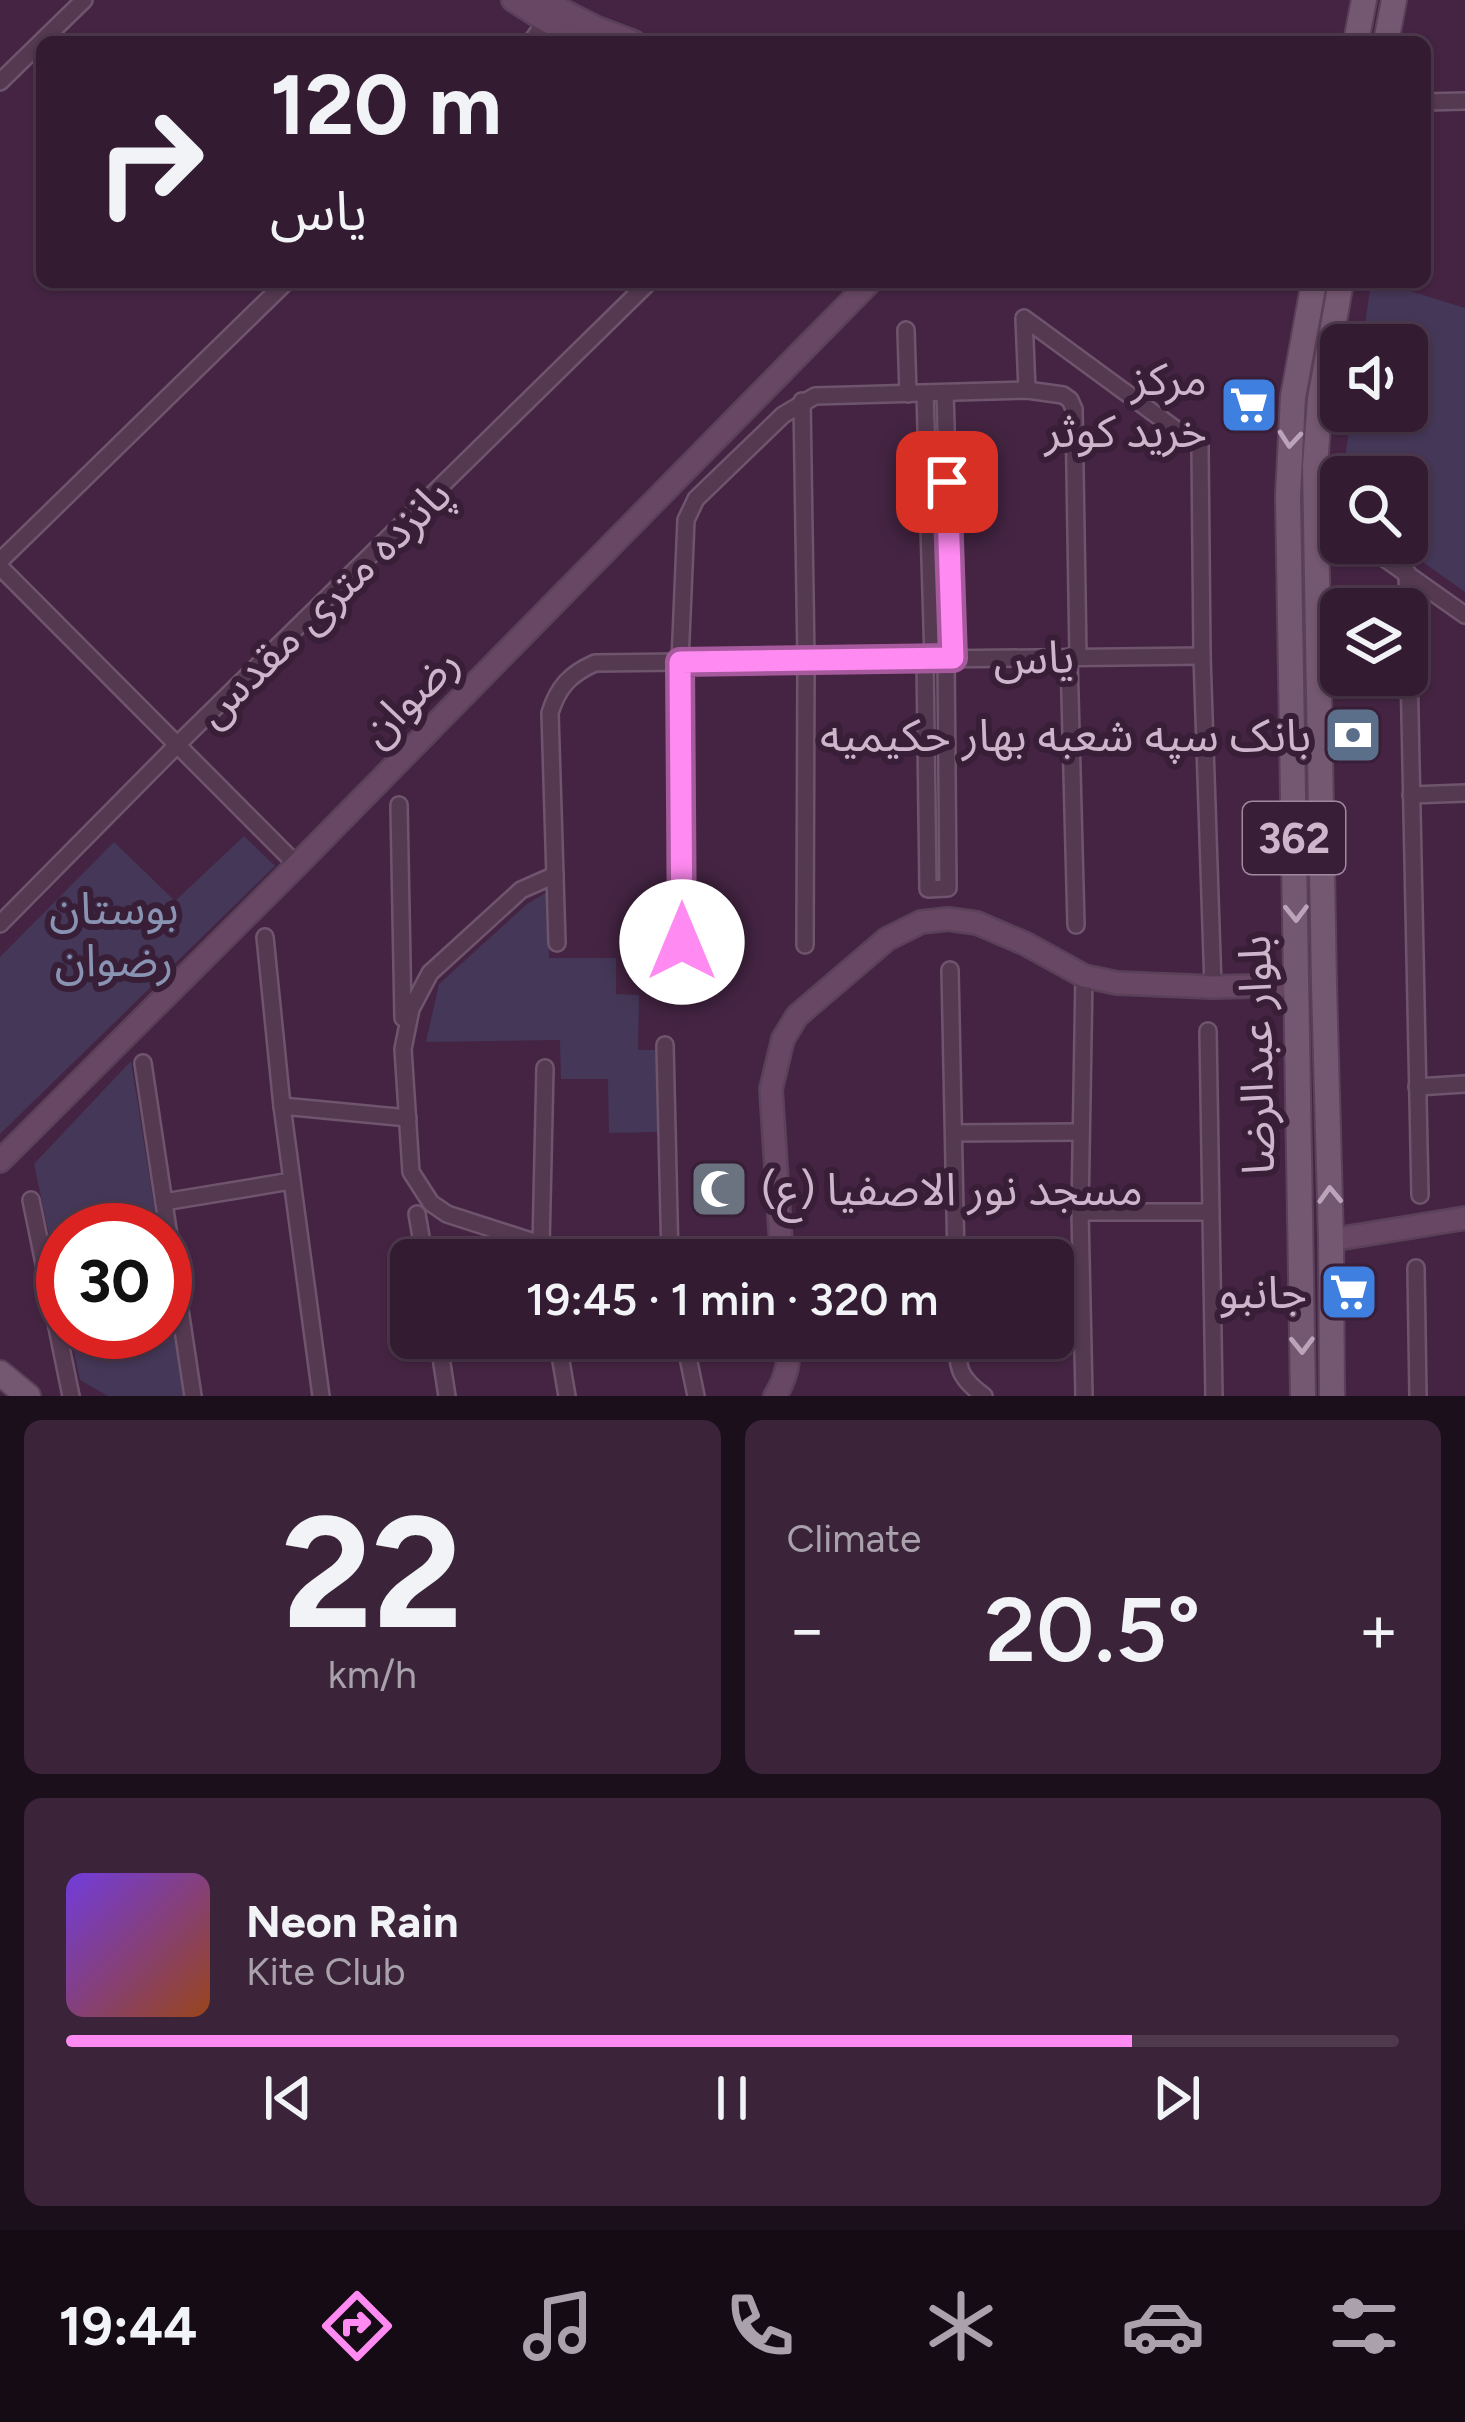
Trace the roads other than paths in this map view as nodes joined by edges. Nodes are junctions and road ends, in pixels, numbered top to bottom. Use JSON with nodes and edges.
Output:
{"nodes":[{"id":1,"x":85,"y":0,"type":"edge"},
{"id":2,"x":513,"y":0,"type":"edge"},
{"id":3,"x":1364,"y":0,"type":"edge"},
{"id":4,"x":1394,"y":0,"type":"edge"},
{"id":5,"x":548,"y":10,"type":"edge"},
{"id":6,"x":48,"y":36,"type":"edge"},
{"id":7,"x":584,"y":36,"type":"edge"},
{"id":8,"x":618,"y":36,"type":"edge"},
{"id":9,"x":1357,"y":36,"type":"edge"},
{"id":10,"x":1387,"y":36,"type":"edge"},
{"id":11,"x":36,"y":47,"type":"edge"},
{"id":12,"x":0,"y":82,"type":"edge"},
{"id":13,"x":1465,"y":101,"type":"edge"},
{"id":14,"x":1431,"y":102,"type":"edge"},
{"id":15,"x":280,"y":288,"type":"edge"},
{"id":16,"x":643,"y":288,"type":"edge"},
{"id":17,"x":864,"y":288,"type":"edge"},
{"id":18,"x":1313,"y":288,"type":"edge"},
{"id":19,"x":1340,"y":288,"type":"edge"},
{"id":20,"x":906,"y":330,"type":"dead end"},
{"id":21,"x":1027,"y":390,"type":"junction"},
{"id":22,"x":945,"y":393,"type":"junction"},
{"id":23,"x":917,"y":394,"type":"junction"},
{"id":24,"x":802,"y":401,"type":"junction"},
{"id":25,"x":1316,"y":511,"type":"junction"},
{"id":26,"x":1320,"y":514,"type":"edge"},
{"id":27,"x":0,"y":564,"type":"edge"},
{"id":28,"x":1395,"y":564,"type":"edge"},
{"id":29,"x":1407,"y":572,"type":"junction"},
{"id":30,"x":1465,"y":615,"type":"edge"},
{"id":31,"x":1202,"y":656,"type":"junction"},
{"id":32,"x":1074,"y":657,"type":"junction"},
{"id":33,"x":939,"y":659,"type":"junction"},
{"id":34,"x":806,"y":660,"type":"junction"},
{"id":35,"x":680,"y":662,"type":"junction"},
{"id":36,"x":177,"y":745,"type":"junction"},
{"id":37,"x":1465,"y":793,"type":"edge"},
{"id":38,"x":1411,"y":794,"type":"junction"},
{"id":39,"x":399,"y":805,"type":"dead end"},
{"id":40,"x":297,"y":866,"type":"junction"},
{"id":41,"x":555,"y":875,"type":"junction"},
{"id":42,"x":0,"y":924,"type":"edge"},
{"id":43,"x":1076,"y":925,"type":"dead end"},
{"id":44,"x":265,"y":937,"type":"dead end"},
{"id":45,"x":557,"y":943,"type":"dead end"},
{"id":46,"x":805,"y":945,"type":"dead end"},
{"id":47,"x":950,"y":970,"type":"dead end"},
{"id":48,"x":1084,"y":976,"type":"junction"},
{"id":49,"x":1213,"y":986,"type":"junction"},
{"id":50,"x":1297,"y":986,"type":"junction"},
{"id":51,"x":682,"y":988,"type":"dead end"},
{"id":52,"x":1208,"y":1031,"type":"dead end"},
{"id":53,"x":664,"y":1045,"type":"dead end"},
{"id":54,"x":404,"y":1049,"type":"junction"},
{"id":55,"x":142,"y":1063,"type":"dead end"},
{"id":56,"x":545,"y":1068,"type":"dead end"},
{"id":57,"x":1465,"y":1084,"type":"edge"},
{"id":58,"x":1418,"y":1087,"type":"junction"},
{"id":59,"x":282,"y":1106,"type":"junction"},
{"id":60,"x":408,"y":1118,"type":"junction"},
{"id":61,"x":1080,"y":1132,"type":"junction"},
{"id":62,"x":953,"y":1133,"type":"junction"},
{"id":63,"x":0,"y":1161,"type":"edge"},
{"id":64,"x":291,"y":1181,"type":"junction"},
{"id":65,"x":1420,"y":1195,"type":"dead end"},
{"id":66,"x":31,"y":1200,"type":"dead end"},
{"id":67,"x":164,"y":1202,"type":"junction"},
{"id":68,"x":1080,"y":1212,"type":"junction"},
{"id":69,"x":1211,"y":1212,"type":"junction"},
{"id":70,"x":418,"y":1214,"type":"dead end"},
{"id":71,"x":1465,"y":1218,"type":"edge"},
{"id":72,"x":422,"y":1239,"type":"edge"},
{"id":73,"x":508,"y":1239,"type":"edge"},
{"id":74,"x":542,"y":1239,"type":"edge"},
{"id":75,"x":669,"y":1239,"type":"edge"},
{"id":76,"x":780,"y":1239,"type":"edge"},
{"id":77,"x":956,"y":1239,"type":"edge"},
{"id":78,"x":1301,"y":1240,"type":"junction"},
{"id":79,"x":1331,"y":1240,"type":"junction"},
{"id":80,"x":1416,"y":1268,"type":"dead end"},
{"id":81,"x":441,"y":1359,"type":"edge"},
{"id":82,"x":560,"y":1359,"type":"edge"},
{"id":83,"x":688,"y":1359,"type":"edge"},
{"id":84,"x":790,"y":1359,"type":"edge"},
{"id":85,"x":958,"y":1359,"type":"edge"},
{"id":86,"x":0,"y":1372,"type":"edge"},
{"id":87,"x":28,"y":1396,"type":"edge"},
{"id":88,"x":71,"y":1396,"type":"edge"},
{"id":89,"x":193,"y":1396,"type":"edge"},
{"id":90,"x":321,"y":1396,"type":"edge"},
{"id":91,"x":447,"y":1396,"type":"edge"},
{"id":92,"x":566,"y":1396,"type":"edge"},
{"id":93,"x":696,"y":1396,"type":"edge"},
{"id":94,"x":775,"y":1396,"type":"edge"},
{"id":95,"x":984,"y":1396,"type":"edge"},
{"id":96,"x":1084,"y":1396,"type":"edge"},
{"id":97,"x":1214,"y":1396,"type":"edge"},
{"id":98,"x":1303,"y":1396,"type":"edge"},
{"id":99,"x":1332,"y":1396,"type":"edge"},
{"id":100,"x":1418,"y":1396,"type":"edge"}],
"edges":[{"from":1,"to":6,"type":"street"},
{"from":2,"to":5,"type":"main road"},
{"from":3,"to":9,"type":"main road"},
{"from":4,"to":10,"type":"main road"},
{"from":5,"to":7,"type":"main road"},
{"from":5,"to":8,"type":"main road"},
{"from":11,"to":12,"type":"street"},
{"from":13,"to":14,"type":"street"},
{"from":15,"to":27,"type":"street"},
{"from":16,"to":36,"type":"street","name":"پانزده متری مقدس"},
{"from":17,"to":40,"type":"main road","name":"رضوان"},
{"from":18,"to":50,"type":"main road","name":"بلوار عبدالرضا","number":"362","one_way":true},
{"from":19,"to":25,"type":"main road","name":"بلوار عبدالرضا","number":"362"},
{"from":20,"to":23,"type":"street"},
{"from":21,"to":22,"type":"street"},
{"from":21,"to":31,"type":"street"},
{"from":21,"to":32,"type":"street"},
{"from":22,"to":23,"type":"street"},
{"from":22,"to":33,"type":"street"},
{"from":23,"to":24,"type":"street"},
{"from":23,"to":33,"type":"street"},
{"from":24,"to":34,"type":"street"},
{"from":24,"to":35,"type":"street"},
{"from":25,"to":26,"type":"street"},
{"from":79,"to":25,"type":"main road","name":"بلوار عبدالرضا","number":"362","one_way":true},
{"from":27,"to":36,"type":"street"},
{"from":28,"to":29,"type":"street"},
{"from":29,"to":30,"type":"street"},
{"from":29,"to":38,"type":"street"},
{"from":31,"to":32,"type":"street","name":"یاس"},
{"from":31,"to":49,"type":"street"},
{"from":32,"to":33,"type":"street","name":"یاس"},
{"from":32,"to":43,"type":"street"},
{"from":33,"to":33,"type":"street"},
{"from":33,"to":34,"type":"street","name":"یاس"},
{"from":34,"to":35,"type":"street","name":"یاس"},
{"from":34,"to":46,"type":"street"},
{"from":35,"to":41,"type":"street","name":"یاس"},
{"from":35,"to":51,"type":"street"},
{"from":36,"to":40,"type":"street"},
{"from":36,"to":42,"type":"street","name":"پانزده متری مقدس"},
{"from":37,"to":38,"type":"street"},
{"from":38,"to":58,"type":"street"},
{"from":39,"to":54,"type":"street"},
{"from":40,"to":63,"type":"main road","name":"رضوان"},
{"from":41,"to":45,"type":"street","name":"یاس"},
{"from":41,"to":54,"type":"street"},
{"from":44,"to":59,"type":"street"},
{"from":47,"to":62,"type":"street"},
{"from":48,"to":49,"type":"main road"},
{"from":48,"to":61,"type":"street"},
{"from":48,"to":76,"type":"main road"},
{"from":49,"to":50,"type":"main road"},
{"from":50,"to":78,"type":"main road","name":"بلوار عبدالرضا","number":"362"},
{"from":52,"to":69,"type":"street"},
{"from":53,"to":75,"type":"street"},
{"from":54,"to":60,"type":"street"},
{"from":55,"to":67,"type":"street"},
{"from":56,"to":74,"type":"street"},
{"from":57,"to":58,"type":"street"},
{"from":58,"to":65,"type":"street"},
{"from":59,"to":60,"type":"street"},
{"from":59,"to":64,"type":"street"},
{"from":60,"to":73,"type":"street"},
{"from":61,"to":62,"type":"street"},
{"from":61,"to":68,"type":"street"},
{"from":62,"to":77,"type":"street"},
{"from":64,"to":67,"type":"street"},
{"from":64,"to":90,"type":"street"},
{"from":66,"to":88,"type":"street"},
{"from":67,"to":89,"type":"street"},
{"from":68,"to":69,"type":"street"},
{"from":68,"to":96,"type":"street"},
{"from":69,"to":97,"type":"street"},
{"from":70,"to":72,"type":"street"},
{"from":71,"to":79,"type":"main road"},
{"from":78,"to":79,"type":"main road"},
{"from":78,"to":98,"type":"main road","name":"بلوار عبدالرضا","number":"362","one_way":true},
{"from":79,"to":99,"type":"main road","name":"بلوار عبدالرضا","number":"362"},
{"from":80,"to":100,"type":"street"},
{"from":81,"to":91,"type":"street"},
{"from":82,"to":92,"type":"street"},
{"from":83,"to":93,"type":"street"},
{"from":84,"to":94,"type":"main road"},
{"from":85,"to":95,"type":"street"},
{"from":86,"to":87,"type":"main road"}]}
